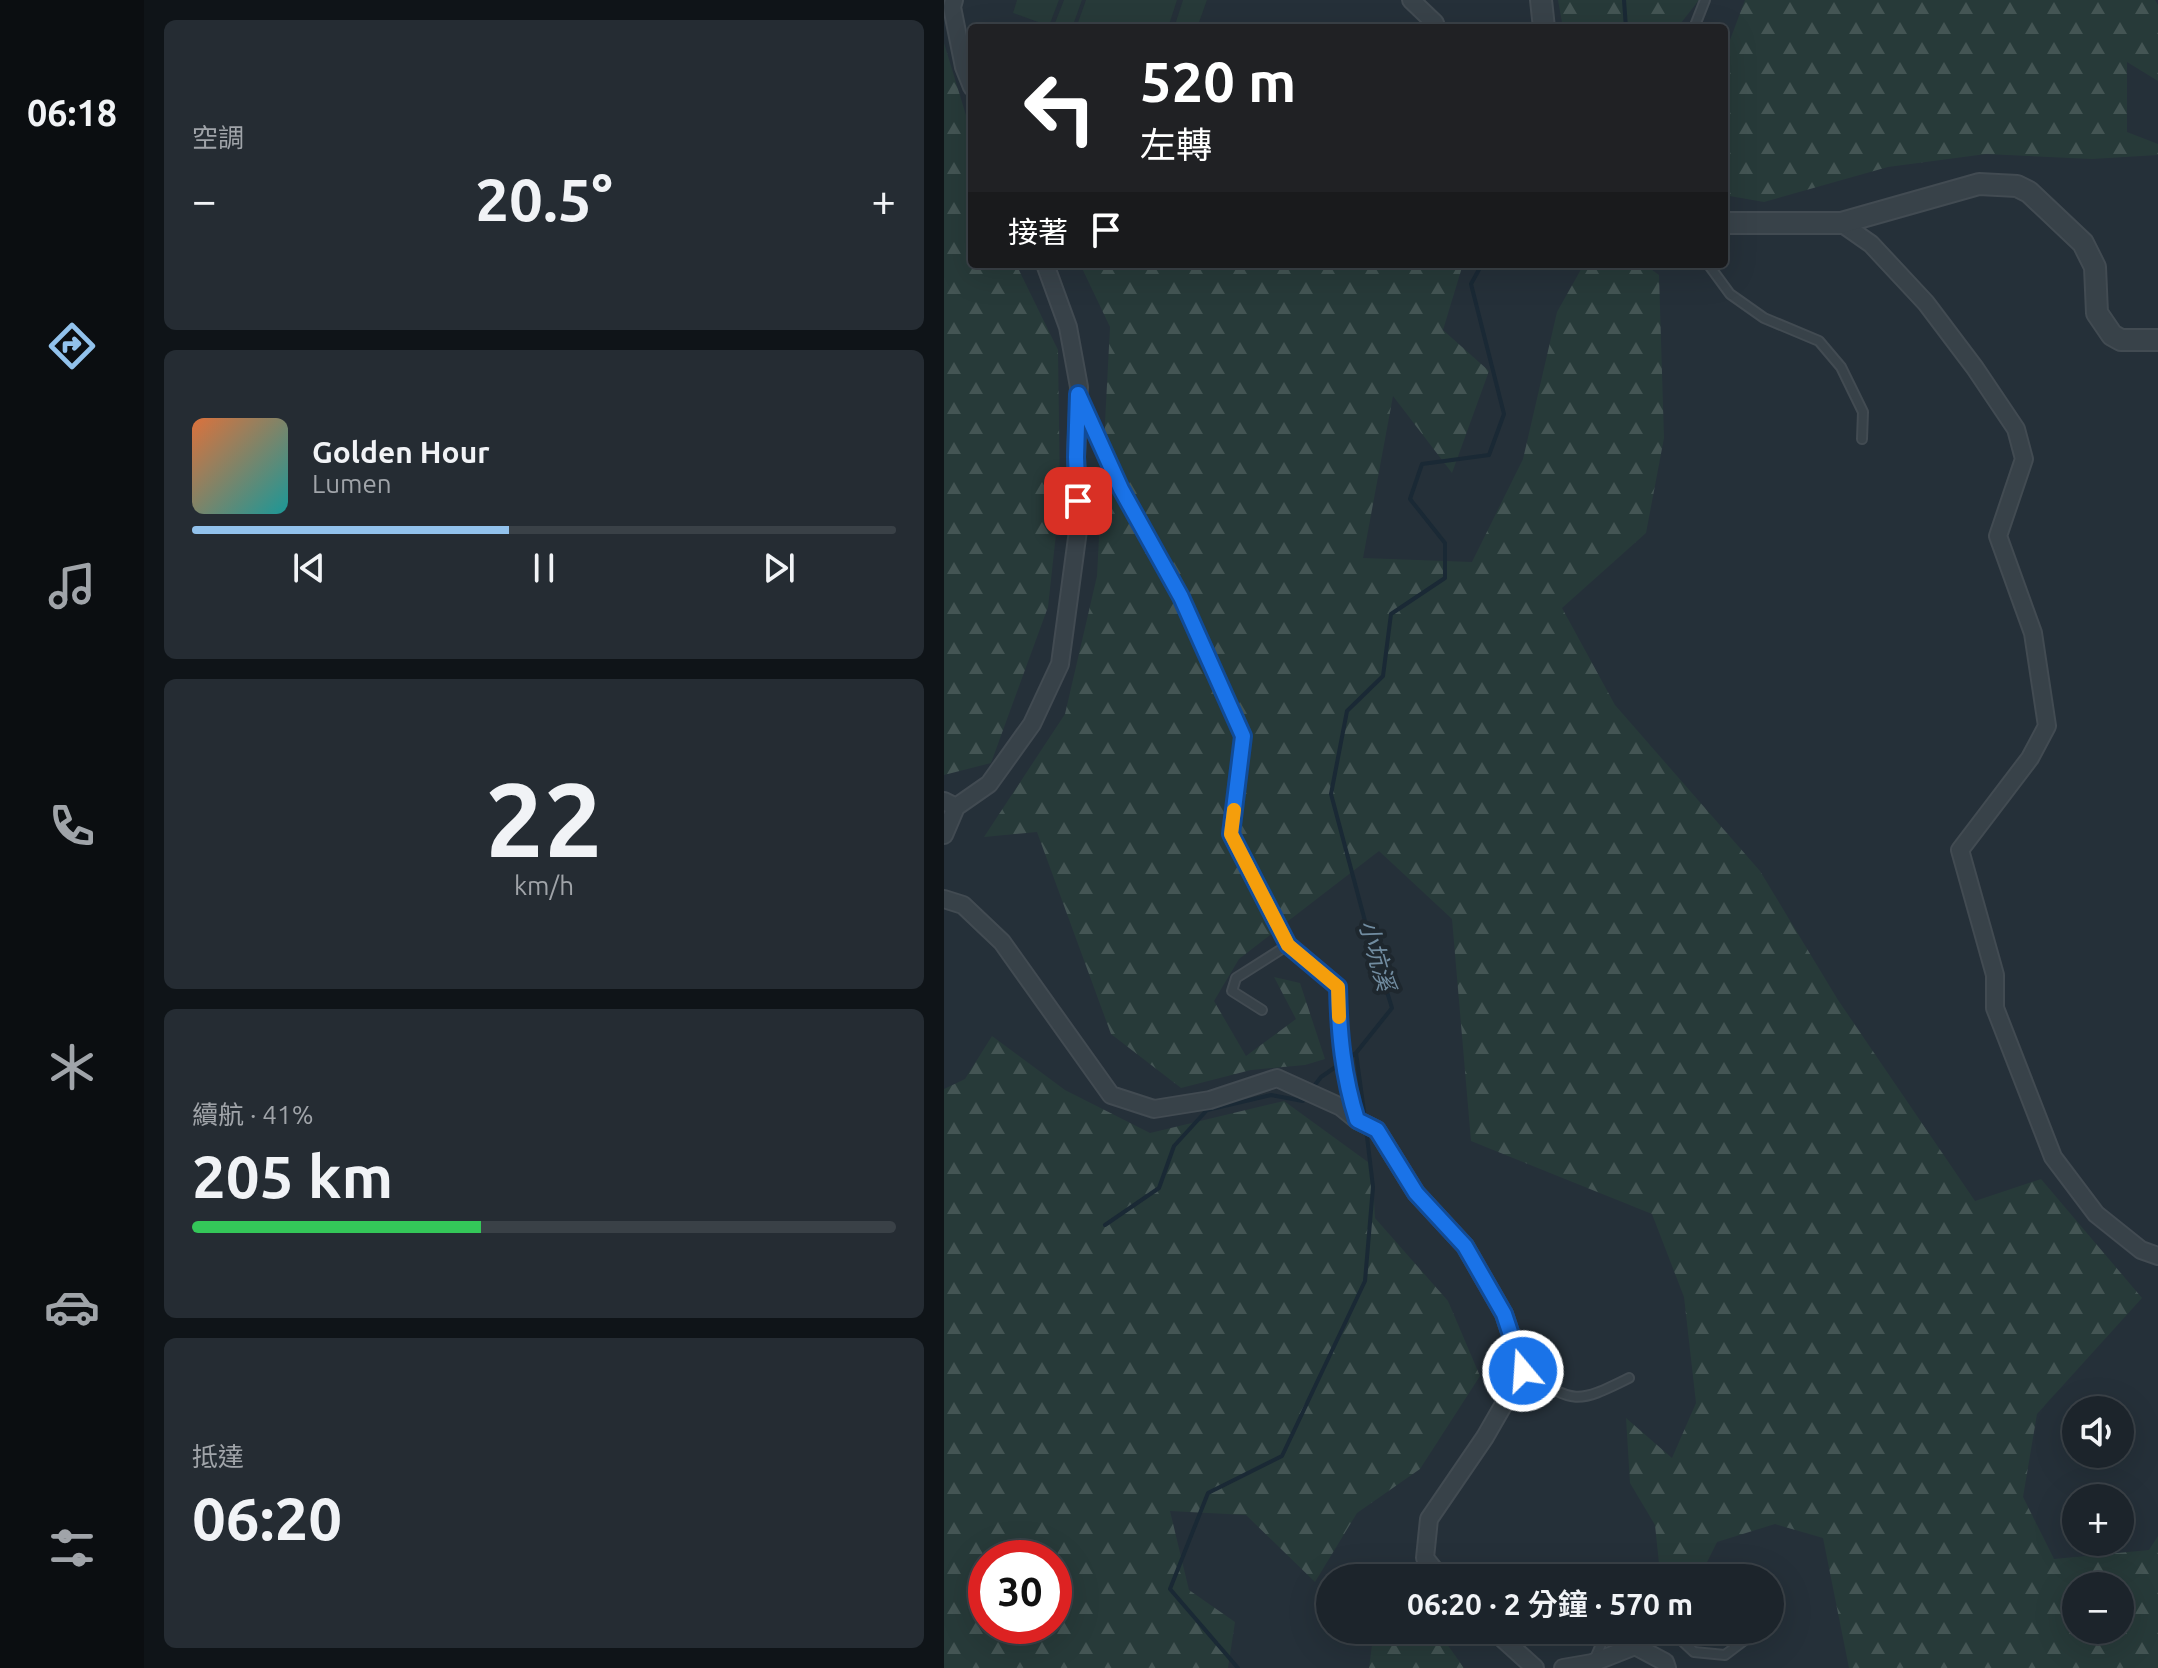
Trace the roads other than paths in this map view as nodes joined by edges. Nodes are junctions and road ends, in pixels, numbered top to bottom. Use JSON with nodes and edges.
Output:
{"nodes":[{"id":1,"x":954,"y":0,"type":"edge"},
{"id":2,"x":1411,"y":0,"type":"edge"},
{"id":3,"x":1541,"y":0,"type":"edge"},
{"id":4,"x":1705,"y":0,"type":"edge"},
{"id":5,"x":1435,"y":24,"type":"edge"},
{"id":6,"x":1544,"y":24,"type":"edge"},
{"id":7,"x":1696,"y":24,"type":"edge"},
{"id":8,"x":968,"y":77,"type":"edge"},
{"id":9,"x":1728,"y":223,"type":"edge"},
{"id":10,"x":1841,"y":223,"type":"junction"},
{"id":11,"x":1046,"y":268,"type":"edge"},
{"id":12,"x":1711,"y":268,"type":"edge"},
{"id":13,"x":2158,"y":340,"type":"edge"},
{"id":14,"x":1078,"y":394,"type":"junction"},
{"id":15,"x":1862,"y":439,"type":"dead end"},
{"id":16,"x":950,"y":804,"type":"edge"},
{"id":17,"x":944,"y":835,"type":"edge"},
{"id":18,"x":944,"y":899,"type":"edge"},
{"id":19,"x":1288,"y":945,"type":"junction"},
{"id":20,"x":1262,"y":1010,"type":"dead end"},
{"id":21,"x":1357,"y":1120,"type":"junction"},
{"id":22,"x":2158,"y":1256,"type":"edge"},
{"id":23,"x":1523,"y":1371,"type":"junction"},
{"id":24,"x":1629,"y":1378,"type":"dead end"},
{"id":25,"x":1430,"y":1564,"type":"edge"},
{"id":26,"x":1508,"y":1644,"type":"edge"},
{"id":27,"x":1601,"y":1644,"type":"edge"},
{"id":28,"x":1685,"y":1644,"type":"edge"},
{"id":29,"x":1740,"y":1644,"type":"edge"},
{"id":30,"x":1592,"y":1663,"type":"junction"},
{"id":31,"x":1535,"y":1668,"type":"edge"},
{"id":32,"x":1563,"y":1668,"type":"edge"},
{"id":33,"x":1667,"y":1668,"type":"edge"}],
"edges":[{"from":1,"to":8,"type":"street"},
{"from":2,"to":5,"type":"street"},
{"from":3,"to":6,"type":"street"},
{"from":4,"to":7,"type":"lane"},
{"from":9,"to":10,"type":"street"},
{"from":10,"to":13,"type":"street"},
{"from":10,"to":22,"type":"street"},
{"from":11,"to":14,"type":"street"},
{"from":12,"to":15,"type":"lane"},
{"from":14,"to":16,"type":"street"},
{"from":14,"to":19,"type":"lane"},
{"from":16,"to":17,"type":"street"},
{"from":18,"to":21,"type":"street"},
{"from":19,"to":20,"type":"lane"},
{"from":19,"to":21,"type":"lane"},
{"from":21,"to":23,"type":"street"},
{"from":23,"to":24,"type":"lane"},
{"from":23,"to":25,"type":"street"},
{"from":26,"to":31,"type":"street"},
{"from":27,"to":30,"type":"lane"},
{"from":28,"to":29,"type":"lane"},
{"from":30,"to":32,"type":"street"},
{"from":30,"to":33,"type":"street"}]}
